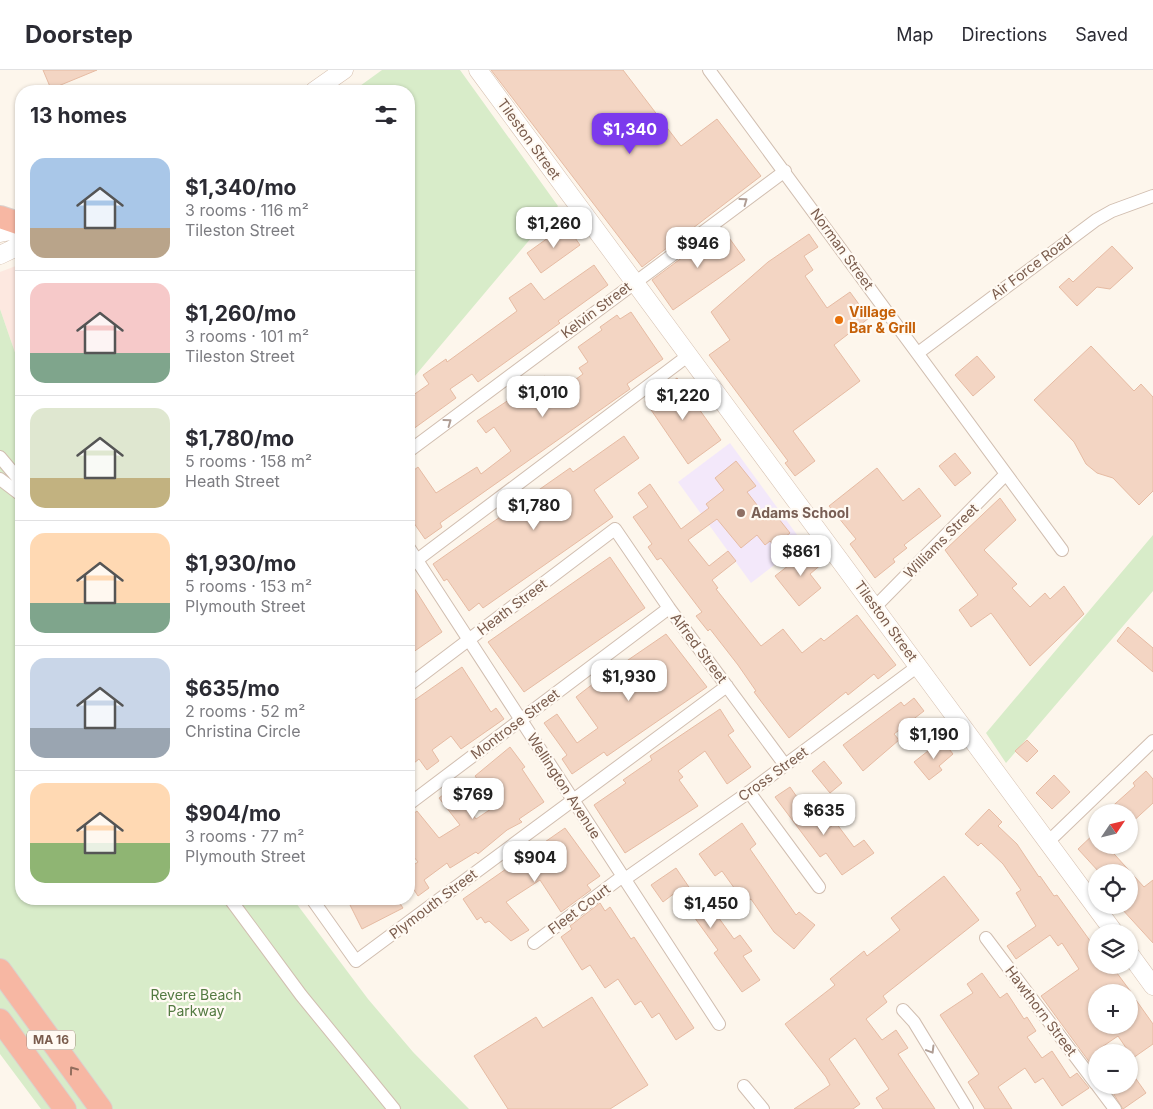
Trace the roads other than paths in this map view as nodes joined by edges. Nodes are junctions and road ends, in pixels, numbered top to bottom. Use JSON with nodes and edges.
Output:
{"nodes":[{"id":1,"x":344,"y":70,"type":"edge"},
{"id":2,"x":478,"y":70,"type":"edge"},
{"id":3,"x":709,"y":70,"type":"edge"},
{"id":4,"x":323,"y":85,"type":"edge"},
{"id":5,"x":785,"y":171,"type":"junction"},
{"id":6,"x":1153,"y":196,"type":"edge"},
{"id":7,"x":0,"y":218,"type":"edge"},
{"id":8,"x":15,"y":222,"type":"edge"},
{"id":9,"x":15,"y":230,"type":"edge"},
{"id":10,"x":0,"y":233,"type":"edge"},
{"id":11,"x":15,"y":248,"type":"edge"},
{"id":12,"x":0,"y":255,"type":"edge"},
{"id":13,"x":634,"y":282,"type":"junction"},
{"id":14,"x":918,"y":353,"type":"junction"},
{"id":15,"x":689,"y":356,"type":"junction"},
{"id":16,"x":415,"y":446,"type":"edge"},
{"id":17,"x":0,"y":457,"type":"edge"},
{"id":18,"x":1006,"y":474,"type":"junction"},
{"id":19,"x":15,"y":475,"type":"edge"},
{"id":20,"x":0,"y":480,"type":"edge"},
{"id":21,"x":15,"y":491,"type":"edge"},
{"id":22,"x":616,"y":529,"type":"joint"},
{"id":23,"x":1062,"y":550,"type":"dead end"},
{"id":24,"x":415,"y":562,"type":"edge"},
{"id":25,"x":415,"y":566,"type":"edge"},
{"id":26,"x":875,"y":607,"type":"junction"},
{"id":27,"x":669,"y":608,"type":"junction"},
{"id":28,"x":469,"y":640,"type":"junction"},
{"id":29,"x":918,"y":666,"type":"junction"},
{"id":30,"x":415,"y":680,"type":"edge"},
{"id":31,"x":727,"y":686,"type":"junction"},
{"id":32,"x":521,"y":720,"type":"junction"},
{"id":33,"x":1153,"y":742,"type":"edge"},
{"id":34,"x":785,"y":765,"type":"junction"},
{"id":35,"x":749,"y":792,"type":"junction"},
{"id":36,"x":415,"y":800,"type":"edge"},
{"id":37,"x":573,"y":800,"type":"junction"},
{"id":38,"x":1048,"y":842,"type":"junction"},
{"id":39,"x":624,"y":878,"type":"junction"},
{"id":40,"x":818,"y":887,"type":"dead end"},
{"id":41,"x":234,"y":905,"type":"edge"},
{"id":42,"x":316,"y":905,"type":"edge"},
{"id":43,"x":1108,"y":924,"type":"edge"},
{"id":44,"x":986,"y":938,"type":"dead end"},
{"id":45,"x":534,"y":943,"type":"dead end"},
{"id":46,"x":1138,"y":965,"type":"edge"},
{"id":47,"x":0,"y":970,"type":"edge"},
{"id":48,"x":1153,"y":986,"type":"edge"},
{"id":49,"x":903,"y":1010,"type":"dead end"},
{"id":50,"x":0,"y":1020,"type":"edge"},
{"id":51,"x":719,"y":1024,"type":"dead end"},
{"id":52,"x":1088,"y":1072,"type":"edge"},
{"id":53,"x":744,"y":1086,"type":"dead end"},
{"id":54,"x":1105,"y":1094,"type":"edge"},
{"id":55,"x":65,"y":1109,"type":"edge"},
{"id":56,"x":101,"y":1109,"type":"edge"},
{"id":57,"x":394,"y":1109,"type":"edge"},
{"id":58,"x":763,"y":1109,"type":"edge"},
{"id":59,"x":967,"y":1109,"type":"edge"},
{"id":60,"x":1116,"y":1109,"type":"edge"}],
"edges":[{"from":1,"to":4,"type":"main road"},
{"from":2,"to":13,"type":"main road","name":"Tileston Street"},
{"from":3,"to":5,"type":"street","name":"Norman Street"},
{"from":13,"to":5,"type":"street","name":"Kelvin Street","one_way":true},
{"from":5,"to":14,"type":"street","name":"Norman Street"},
{"from":6,"to":14,"type":"street","name":"Air Force Road"},
{"from":7,"to":8,"type":"highway"},
{"from":9,"to":10,"type":"main road"},
{"from":11,"to":12,"type":"main road"},
{"from":13,"to":15,"type":"main road","name":"Tileston Street"},
{"from":16,"to":13,"type":"street","name":"Kelvin Street","one_way":true},
{"from":14,"to":18,"type":"street","name":"Norman Street"},
{"from":15,"to":24,"type":"street"},
{"from":15,"to":26,"type":"main road","name":"Tileston Street"},
{"from":17,"to":19,"type":"street"},
{"from":18,"to":23,"type":"street","name":"Norman Street"},
{"from":18,"to":26,"type":"street","name":"Williams Street"},
{"from":20,"to":21,"type":"street"},
{"from":22,"to":27,"type":"street","name":"Alfred Street"},
{"from":22,"to":28,"type":"street","name":"Heath Street"},
{"from":25,"to":28,"type":"street","name":"Wellington Avenue"},
{"from":26,"to":29,"type":"main road","name":"Tileston Street"},
{"from":27,"to":31,"type":"street","name":"Alfred Street"},
{"from":27,"to":32,"type":"street","name":"Montrose Street"},
{"from":28,"to":30,"type":"street","name":"Heath Street"},
{"from":28,"to":32,"type":"street","name":"Wellington Avenue"},
{"from":29,"to":34,"type":"street","name":"Cross Street"},
{"from":29,"to":38,"type":"main road","name":"Tileston Street"},
{"from":31,"to":34,"type":"street","name":"Alfred Street"},
{"from":31,"to":37,"type":"street","name":"Plymouth Street"},
{"from":32,"to":36,"type":"street","name":"Montrose Street"},
{"from":32,"to":37,"type":"street","name":"Wellington Avenue"},
{"from":33,"to":38,"type":"street"},
{"from":34,"to":35,"type":"street","name":"Cross Street"},
{"from":35,"to":39,"type":"street","name":"Cross Street"},
{"from":35,"to":40,"type":"street"},
{"from":37,"to":39,"type":"street","name":"Wellington Avenue"},
{"from":37,"to":42,"type":"street","name":"Plymouth Street"},
{"from":38,"to":43,"type":"main road","name":"Tileston Street"},
{"from":39,"to":45,"type":"street","name":"Fleet Court"},
{"from":39,"to":51,"type":"street","name":"Wellington Avenue"},
{"from":41,"to":57,"type":"street"},
{"from":44,"to":52,"type":"street","name":"Hawthorn Street"},
{"from":46,"to":48,"type":"main road"},
{"from":56,"to":47,"type":"highway","number":"MA 16","one_way":true},
{"from":49,"to":59,"type":"street","one_way":true},
{"from":50,"to":55,"type":"highway","number":"MA 16"},
{"from":53,"to":58,"type":"street"},
{"from":54,"to":60,"type":"street","name":"Hawthorn Street"}]}
